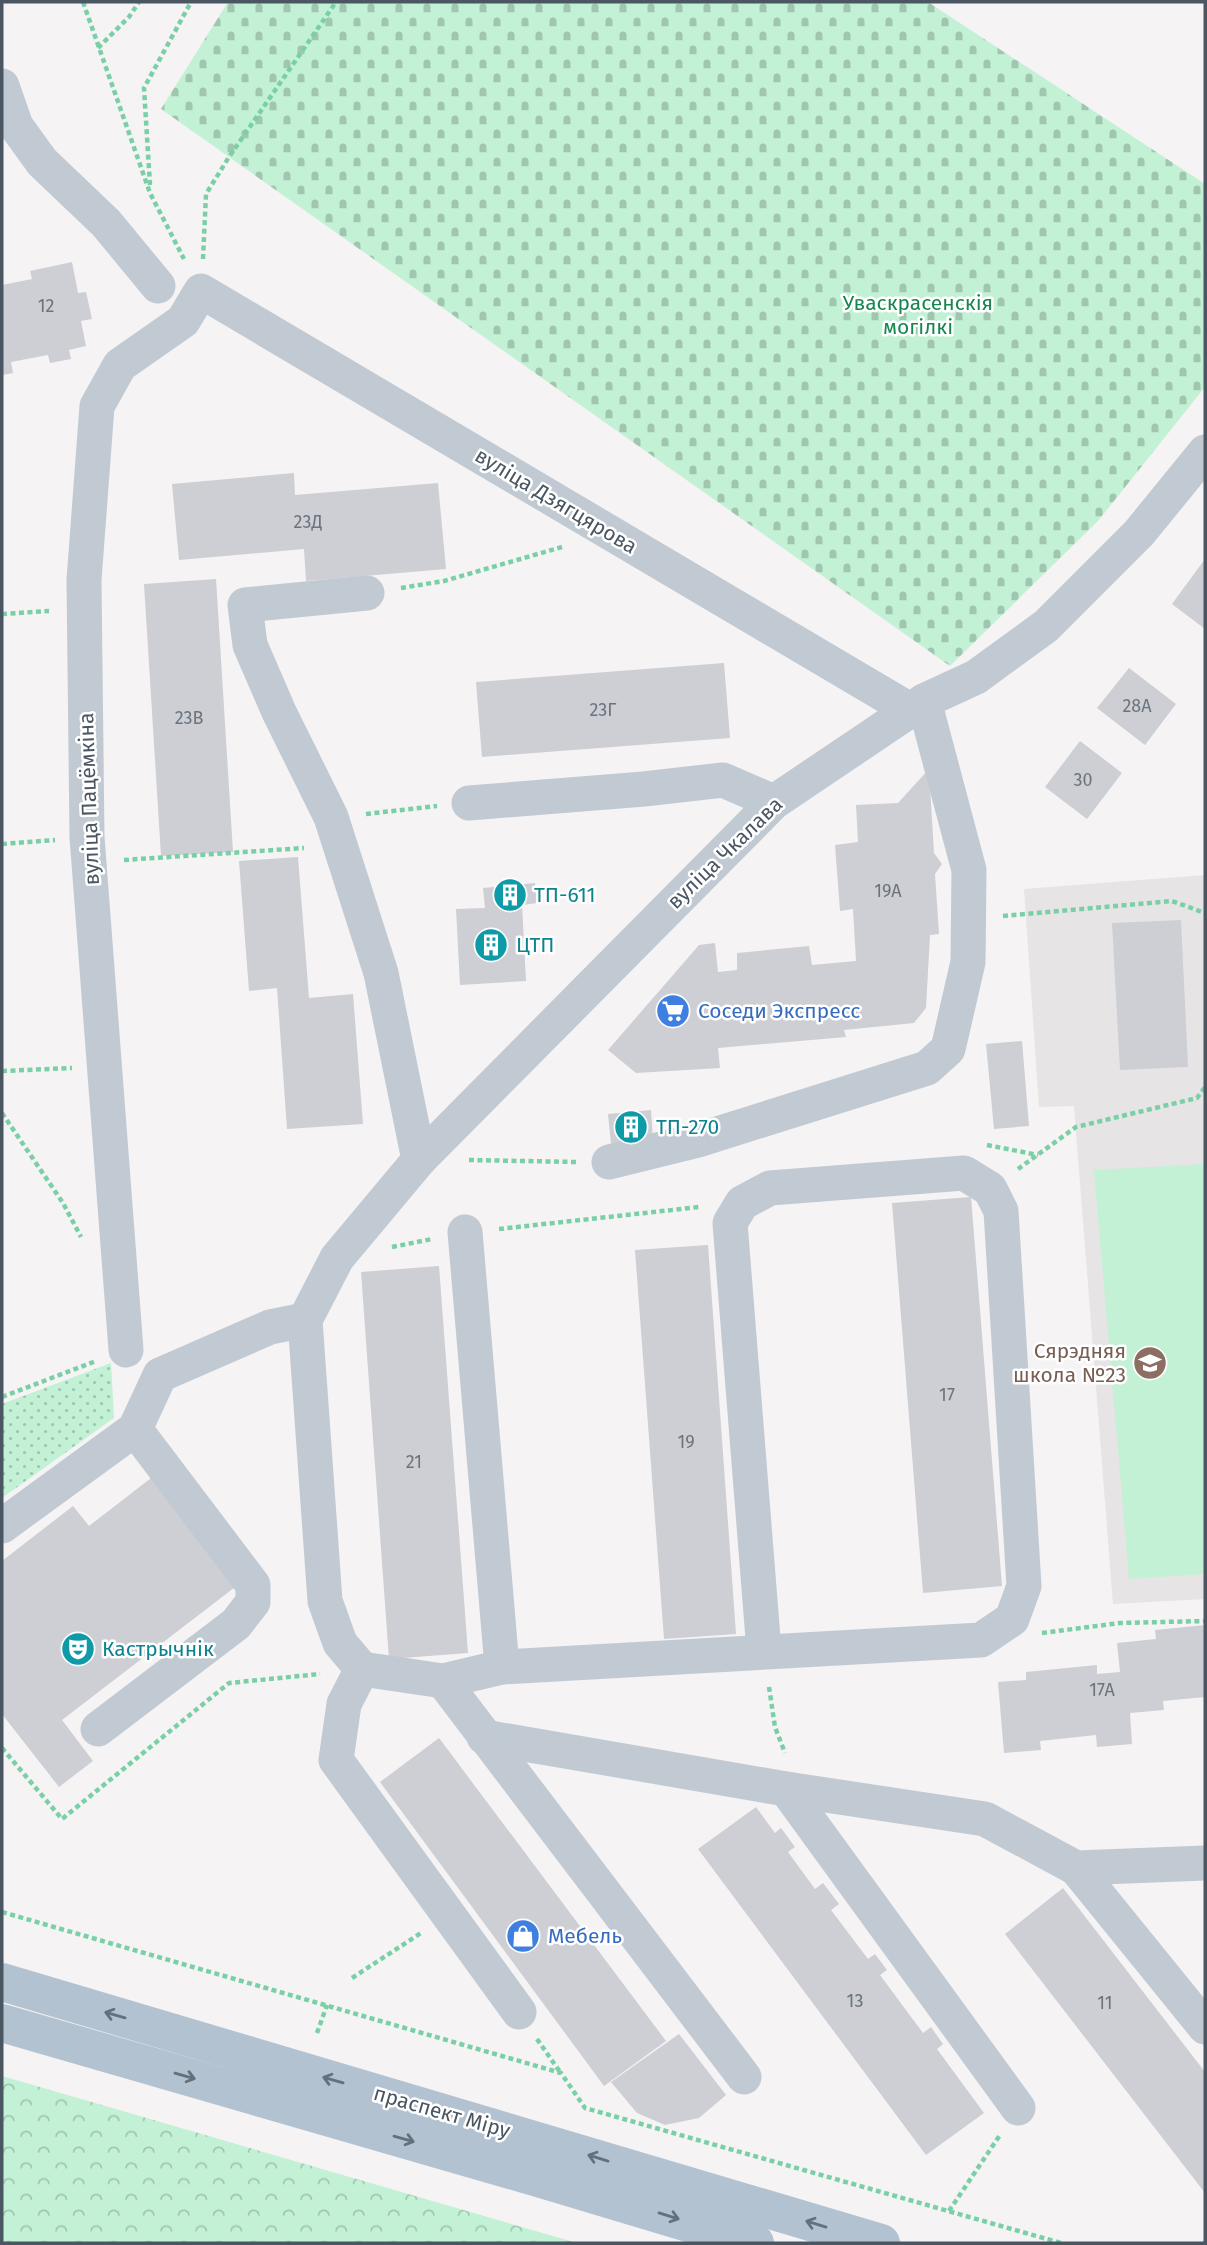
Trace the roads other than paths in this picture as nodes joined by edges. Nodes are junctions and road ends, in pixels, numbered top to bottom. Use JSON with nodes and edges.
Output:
{"nodes":[{"id":1,"x":2,"y":86,"type":"edge"},
{"id":2,"x":158,"y":286,"type":"dead end"},
{"id":3,"x":201,"y":291,"type":"joint"},
{"id":4,"x":1205,"y":452,"type":"edge"},
{"id":5,"x":367,"y":593,"type":"road end"},
{"id":6,"x":917,"y":706,"type":"junction"},
{"id":7,"x":774,"y":802,"type":"junction"},
{"id":8,"x":469,"y":803,"type":"road end"},
{"id":9,"x":419,"y":1160,"type":"junction"},
{"id":10,"x":609,"y":1162,"type":"road end"},
{"id":11,"x":465,"y":1232,"type":"road end"},
{"id":12,"x":305,"y":1320,"type":"junction"},
{"id":13,"x":125,"y":1350,"type":"road end"},
{"id":14,"x":135,"y":1429,"type":"junction"},
{"id":15,"x":2,"y":1526,"type":"edge"},
{"id":16,"x":764,"y":1651,"type":"junction"},
{"id":17,"x":502,"y":1667,"type":"junction"},
{"id":18,"x":362,"y":1669,"type":"junction"},
{"id":19,"x":443,"y":1681,"type":"junction"},
{"id":20,"x":98,"y":1729,"type":"dead end"},
{"id":21,"x":484,"y":1737,"type":"junction"},
{"id":22,"x":793,"y":1791,"type":"junction"},
{"id":23,"x":1205,"y":1863,"type":"edge"},
{"id":24,"x":1076,"y":1868,"type":"junction"},
{"id":25,"x":2,"y":1982,"type":"edge"},
{"id":26,"x":519,"y":2012,"type":"dead end"},
{"id":27,"x":2,"y":2023,"type":"edge"},
{"id":28,"x":1205,"y":2027,"type":"edge"},
{"id":29,"x":744,"y":2077,"type":"dead end"},
{"id":30,"x":1018,"y":2108,"type":"road end"},
{"id":31,"x":755,"y":2243,"type":"edge"},
{"id":32,"x":881,"y":2243,"type":"edge"}],
"edges":[{"from":1,"to":2,"type":"street"},
{"from":3,"to":6,"type":"street","name":"вуліца Дзягцярова"},
{"from":3,"to":13,"type":"street","name":"вуліца Пацёмкіна"},
{"from":4,"to":6,"type":"street","name":"вуліца Чкалава"},
{"from":5,"to":9,"type":"street"},
{"from":6,"to":7,"type":"street","name":"вуліца Чкалава"},
{"from":6,"to":10,"type":"street"},
{"from":7,"to":8,"type":"street"},
{"from":7,"to":9,"type":"street","name":"вуліца Чкалава"},
{"from":9,"to":12,"type":"street","name":"вуліца Чкалава"},
{"from":11,"to":17,"type":"street"},
{"from":12,"to":14,"type":"street"},
{"from":12,"to":18,"type":"street"},
{"from":14,"to":15,"type":"street"},
{"from":14,"to":20,"type":"street"},
{"from":16,"to":16,"type":"street"},
{"from":16,"to":17,"type":"street"},
{"from":17,"to":19,"type":"street"},
{"from":18,"to":19,"type":"street"},
{"from":18,"to":26,"type":"street"},
{"from":19,"to":21,"type":"street"},
{"from":21,"to":22,"type":"street"},
{"from":21,"to":29,"type":"street"},
{"from":22,"to":24,"type":"street"},
{"from":22,"to":30,"type":"street"},
{"from":23,"to":24,"type":"street"},
{"from":24,"to":28,"type":"street"},
{"from":32,"to":25,"type":"main road","name":"праспект Міру","one_way":true},
{"from":27,"to":31,"type":"main road","name":"праспект Міру","one_way":true}]}
